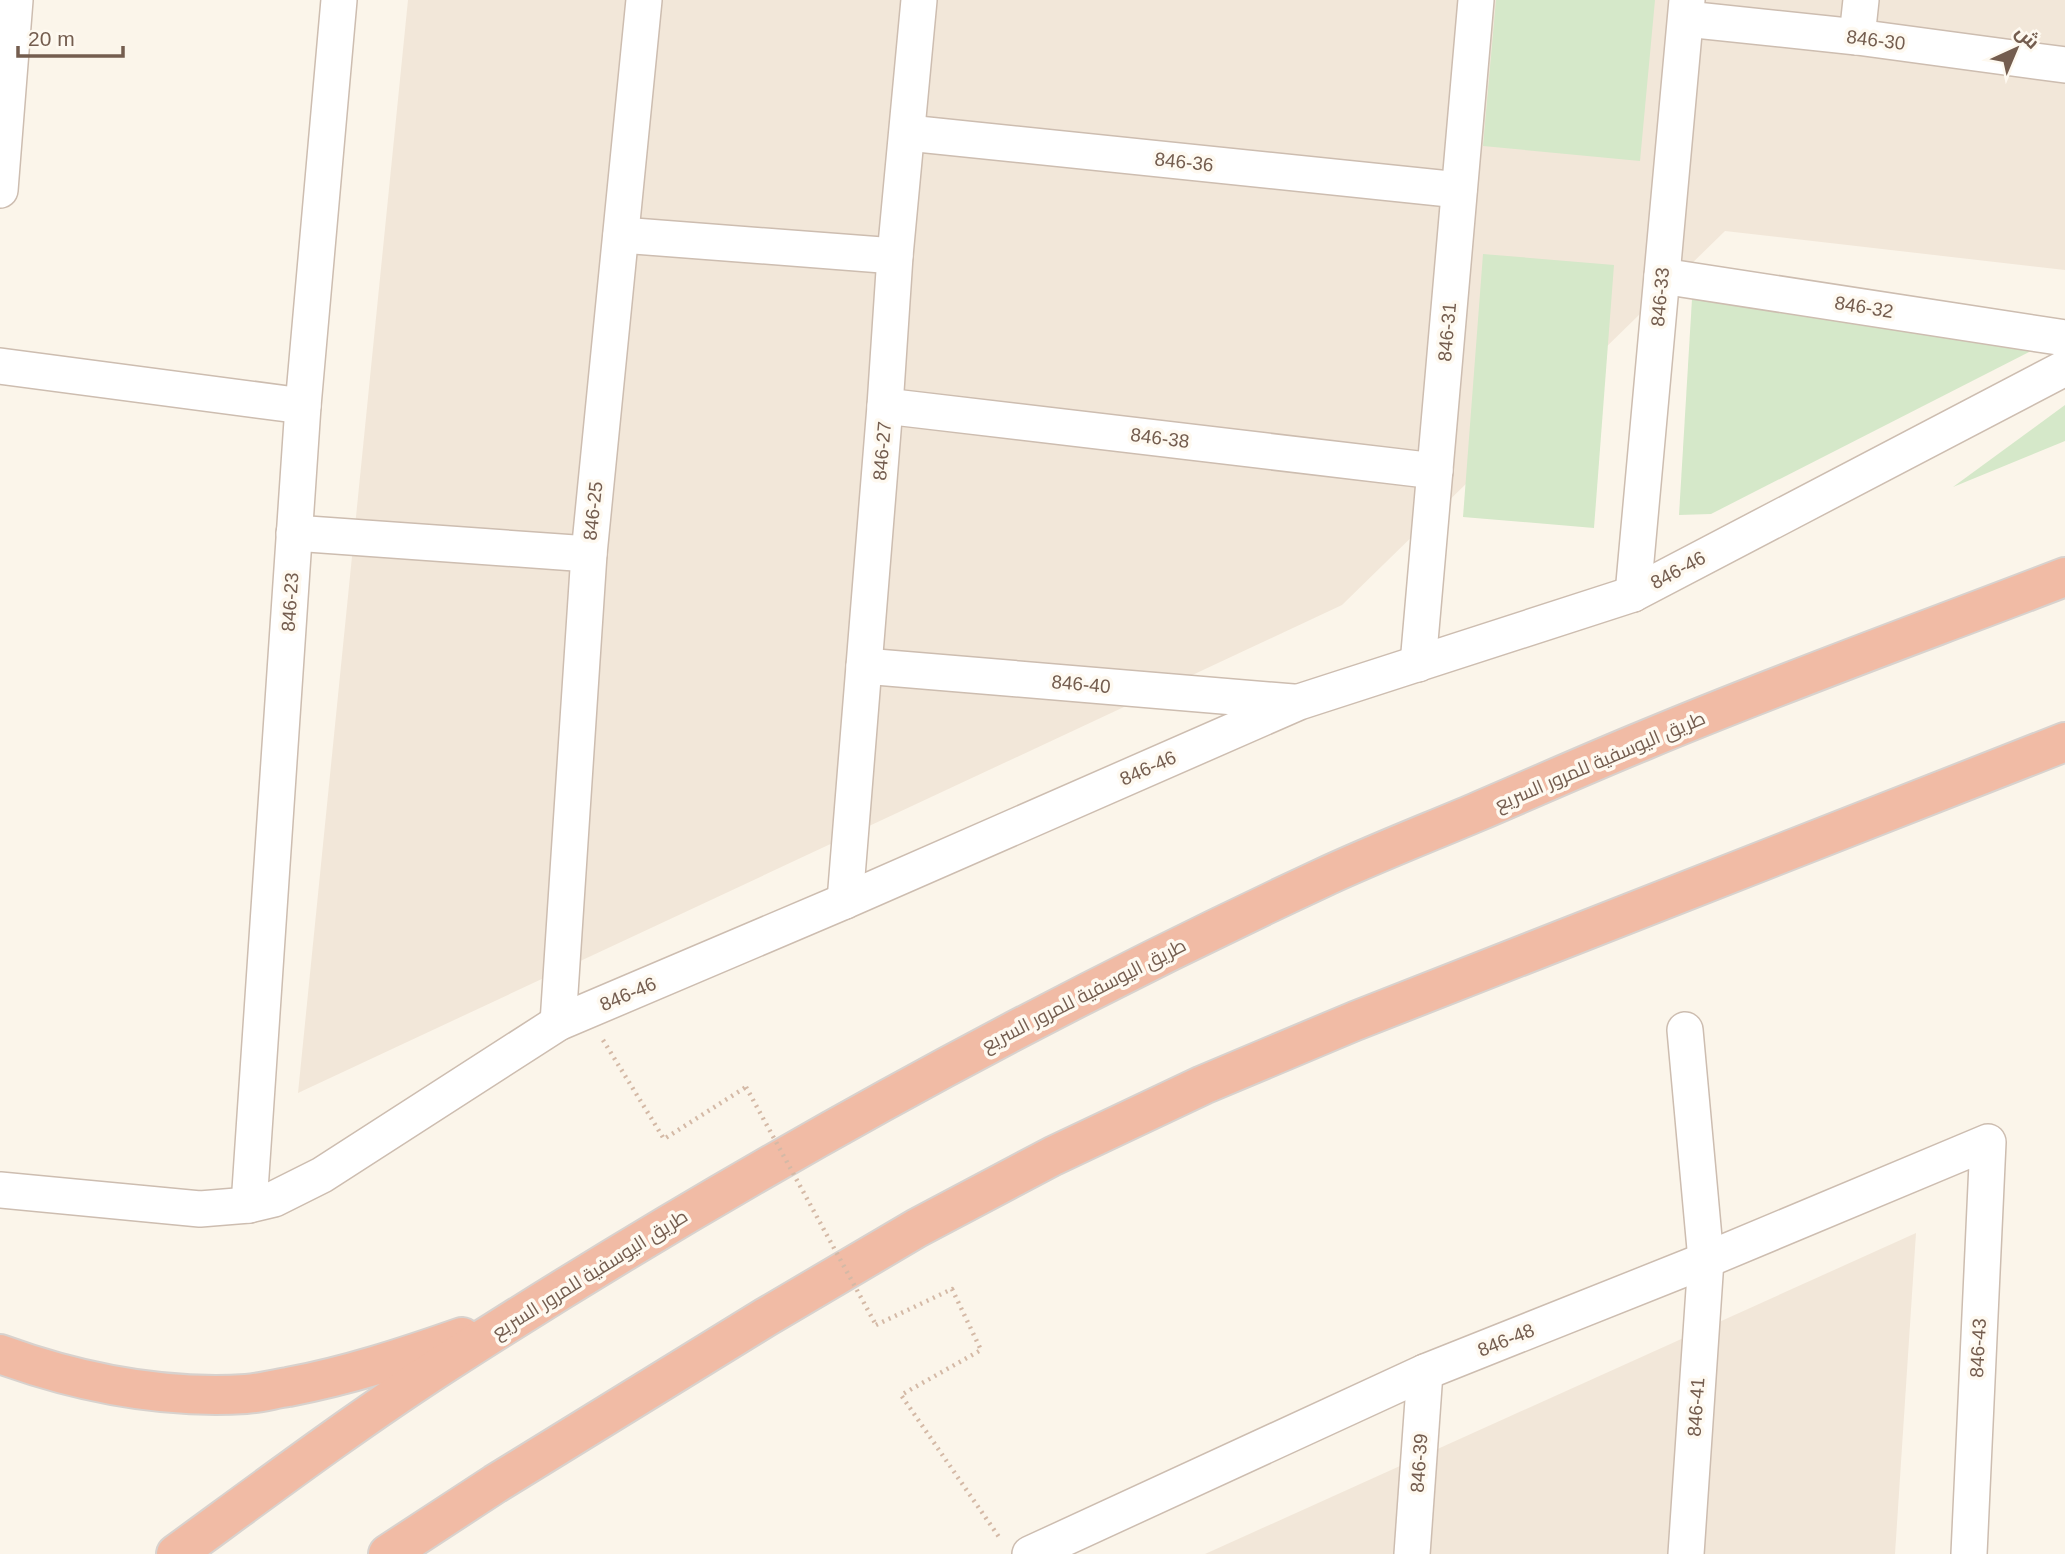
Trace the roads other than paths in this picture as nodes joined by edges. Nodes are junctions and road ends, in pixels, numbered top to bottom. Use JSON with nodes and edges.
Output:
{"nodes":[{"id":1,"x":15,"y":0,"type":"edge"},
{"id":2,"x":339,"y":0,"type":"edge"},
{"id":3,"x":644,"y":0,"type":"edge"},
{"id":4,"x":919,"y":0,"type":"edge"},
{"id":5,"x":1476,"y":0,"type":"edge"},
{"id":6,"x":1861,"y":0,"type":"edge"},
{"id":7,"x":1687,"y":10,"type":"edge"},
{"id":8,"x":1857,"y":37,"type":"junction"},
{"id":9,"x":2065,"y":65,"type":"edge"},
{"id":10,"x":908,"y":133,"type":"junction"},
{"id":11,"x":0,"y":190,"type":"edge"},
{"id":12,"x":1459,"y":190,"type":"junction"},
{"id":13,"x":621,"y":235,"type":"junction"},
{"id":14,"x":895,"y":256,"type":"junction"},
{"id":15,"x":1662,"y":276,"type":"junction"},
{"id":16,"x":2065,"y":338,"type":"edge"},
{"id":17,"x":0,"y":366,"type":"edge"},
{"id":18,"x":2065,"y":368,"type":"edge"},
{"id":19,"x":303,"y":406,"type":"junction"},
{"id":20,"x":885,"y":406,"type":"junction"},
{"id":21,"x":1435,"y":471,"type":"junction"},
{"id":22,"x":294,"y":533,"type":"junction"},
{"id":23,"x":589,"y":554,"type":"junction"},
{"id":24,"x":2065,"y":577,"type":"edge"},
{"id":25,"x":1633,"y":594,"type":"junction"},
{"id":26,"x":1418,"y":664,"type":"junction"},
{"id":27,"x":864,"y":666,"type":"junction"},
{"id":28,"x":1298,"y":702,"type":"junction"},
{"id":29,"x":2065,"y":743,"type":"edge"},
{"id":30,"x":845,"y":901,"type":"junction"},
{"id":31,"x":572,"y":1017,"type":"junction"},
{"id":32,"x":1685,"y":1030,"type":"dead end"},
{"id":33,"x":1988,"y":1142,"type":"joint"},
{"id":34,"x":0,"y":1190,"type":"edge"},
{"id":35,"x":249,"y":1205,"type":"junction"},
{"id":36,"x":1706,"y":1260,"type":"junction"},
{"id":37,"x":553,"y":1296,"type":"junction"},
{"id":38,"x":0,"y":1354,"type":"edge"},
{"id":39,"x":1425,"y":1372,"type":"junction"},
{"id":40,"x":1017,"y":1548,"type":"edge"},
{"id":41,"x":176,"y":1554,"type":"edge"},
{"id":42,"x":388,"y":1554,"type":"edge"},
{"id":43,"x":1412,"y":1554,"type":"edge"},
{"id":44,"x":1686,"y":1554,"type":"edge"},
{"id":45,"x":1969,"y":1554,"type":"edge"}],
"edges":[{"from":1,"to":11,"type":"street"},
{"from":2,"to":19,"type":"street","name":"846-23"},
{"from":3,"to":13,"type":"street","name":"846-25"},
{"from":4,"to":10,"type":"street","name":"846-27"},
{"from":5,"to":12,"type":"street","name":"846-31"},
{"from":6,"to":8,"type":"street"},
{"from":7,"to":8,"type":"street","name":"846-30"},
{"from":7,"to":15,"type":"street","name":"846-33"},
{"from":8,"to":9,"type":"street","name":"846-30"},
{"from":10,"to":12,"type":"street","name":"846-36"},
{"from":10,"to":14,"type":"street","name":"846-27"},
{"from":12,"to":21,"type":"street","name":"846-31"},
{"from":13,"to":14,"type":"street"},
{"from":13,"to":23,"type":"street","name":"846-25"},
{"from":14,"to":20,"type":"street","name":"846-27"},
{"from":15,"to":16,"type":"street","name":"846-32"},
{"from":15,"to":25,"type":"street","name":"846-33"},
{"from":17,"to":19,"type":"street"},
{"from":18,"to":25,"type":"street","name":"846-46"},
{"from":19,"to":22,"type":"street","name":"846-23"},
{"from":20,"to":21,"type":"street","name":"846-38"},
{"from":20,"to":27,"type":"street","name":"846-27"},
{"from":21,"to":26,"type":"street","name":"846-31"},
{"from":22,"to":23,"type":"street"},
{"from":22,"to":35,"type":"street","name":"846-23"},
{"from":23,"to":31,"type":"street","name":"846-25"},
{"from":24,"to":37,"type":"highway","name":"طريق اليوسفية للمرور السريع"},
{"from":25,"to":26,"type":"street","name":"846-46"},
{"from":26,"to":28,"type":"street","name":"846-46"},
{"from":27,"to":28,"type":"street","name":"846-40"},
{"from":27,"to":30,"type":"street","name":"846-27"},
{"from":28,"to":30,"type":"street","name":"846-46"},
{"from":29,"to":42,"type":"highway"},
{"from":30,"to":31,"type":"street","name":"846-46"},
{"from":31,"to":35,"type":"street","name":"846-46"},
{"from":32,"to":36,"type":"street","name":"846-41"},
{"from":33,"to":36,"type":"street","name":"846-48"},
{"from":33,"to":45,"type":"street","name":"846-43"},
{"from":34,"to":35,"type":"street","name":"846-46"},
{"from":36,"to":39,"type":"street","name":"846-48"},
{"from":36,"to":44,"type":"street","name":"846-41"},
{"from":37,"to":38,"type":"highway"},
{"from":37,"to":41,"type":"highway","name":"طريق اليوسفية للمرور السريع"},
{"from":39,"to":40,"type":"street","name":"846-48"},
{"from":39,"to":43,"type":"street","name":"846-39"}]}
